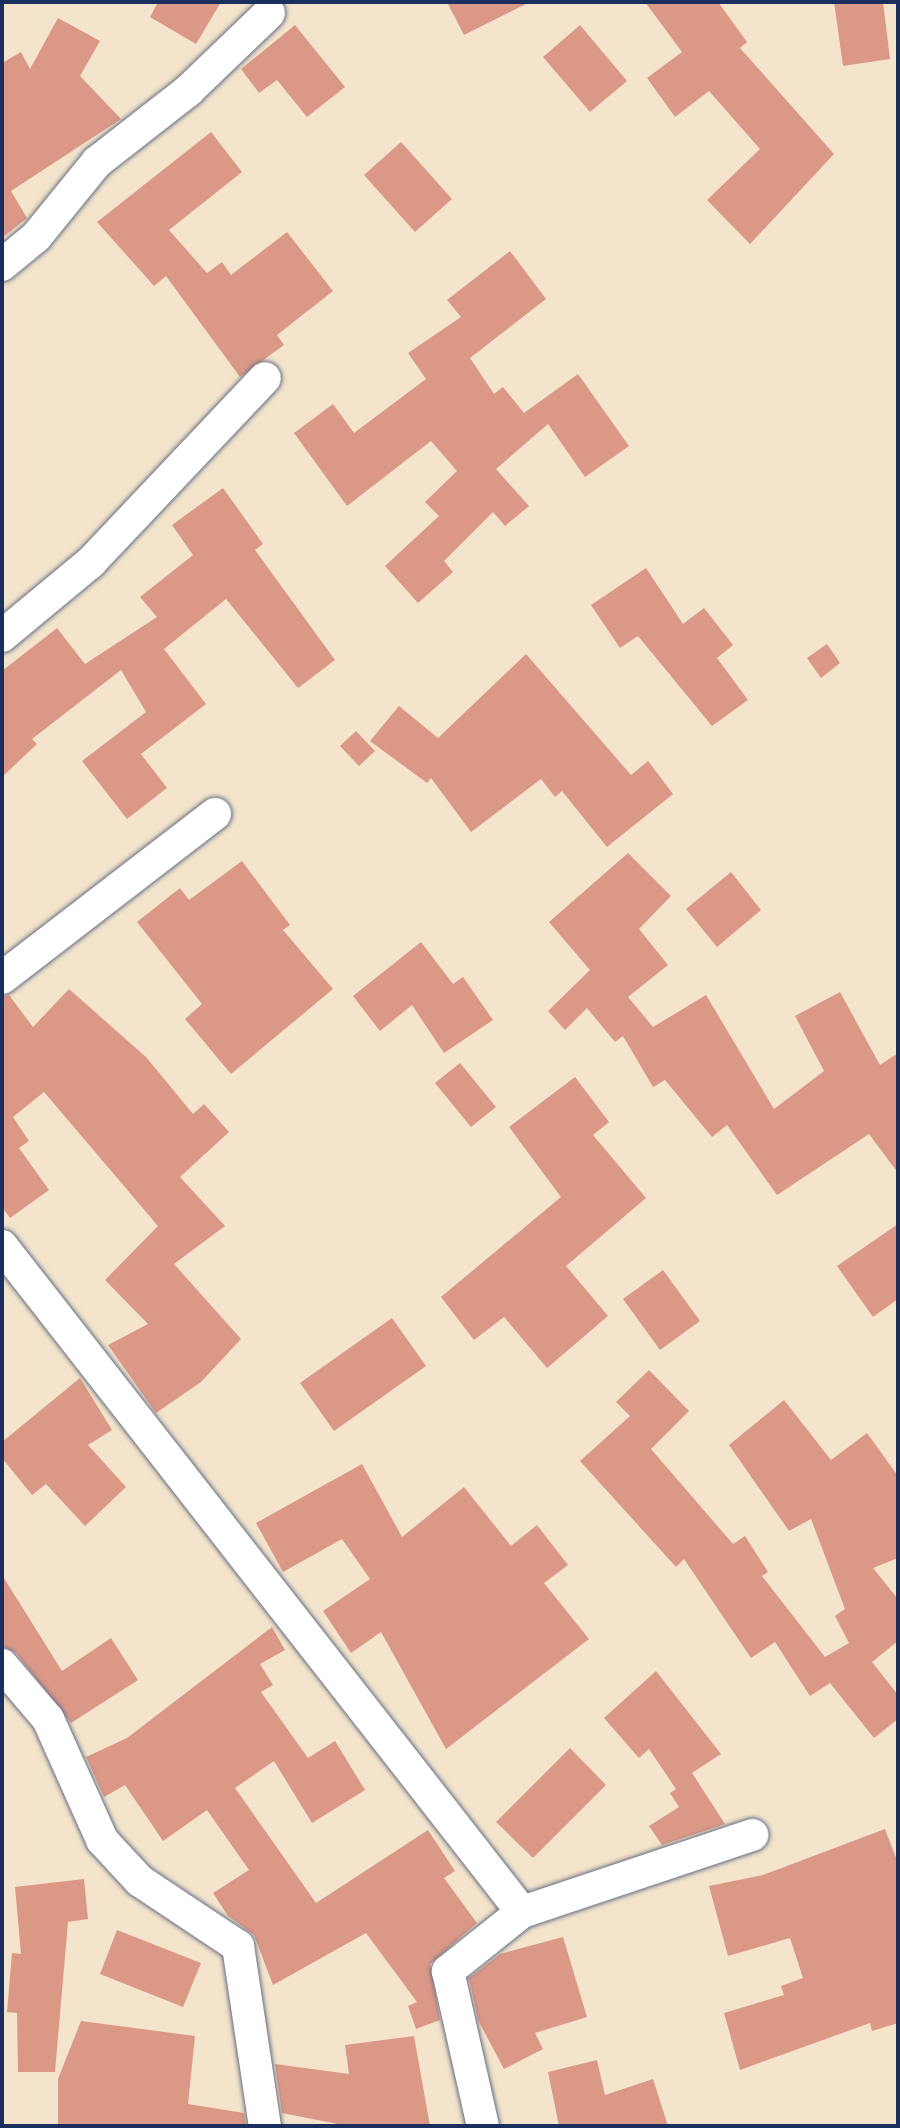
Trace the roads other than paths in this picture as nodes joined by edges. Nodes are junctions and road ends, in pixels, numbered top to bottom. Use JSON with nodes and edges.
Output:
{"nodes":[{"id":1,"x":269,"y":13,"type":"dead end"},
{"id":2,"x":2,"y":265,"type":"edge"},
{"id":3,"x":265,"y":378,"type":"dead end"},
{"id":4,"x":2,"y":636,"type":"edge"},
{"id":5,"x":215,"y":814,"type":"dead end"},
{"id":6,"x":2,"y":978,"type":"edge"},
{"id":7,"x":2,"y":1246,"type":"edge"},
{"id":8,"x":2,"y":1665,"type":"edge"},
{"id":9,"x":752,"y":1835,"type":"dead end"},
{"id":10,"x":522,"y":1912,"type":"junction"},
{"id":11,"x":265,"y":2126,"type":"edge"},
{"id":12,"x":483,"y":2126,"type":"edge"}],
"edges":[{"from":1,"to":2,"type":"street"},
{"from":3,"to":4,"type":"street"},
{"from":5,"to":6,"type":"street"},
{"from":7,"to":10,"type":"street"},
{"from":8,"to":11,"type":"street"},
{"from":9,"to":10,"type":"street"},
{"from":10,"to":12,"type":"street"}]}
